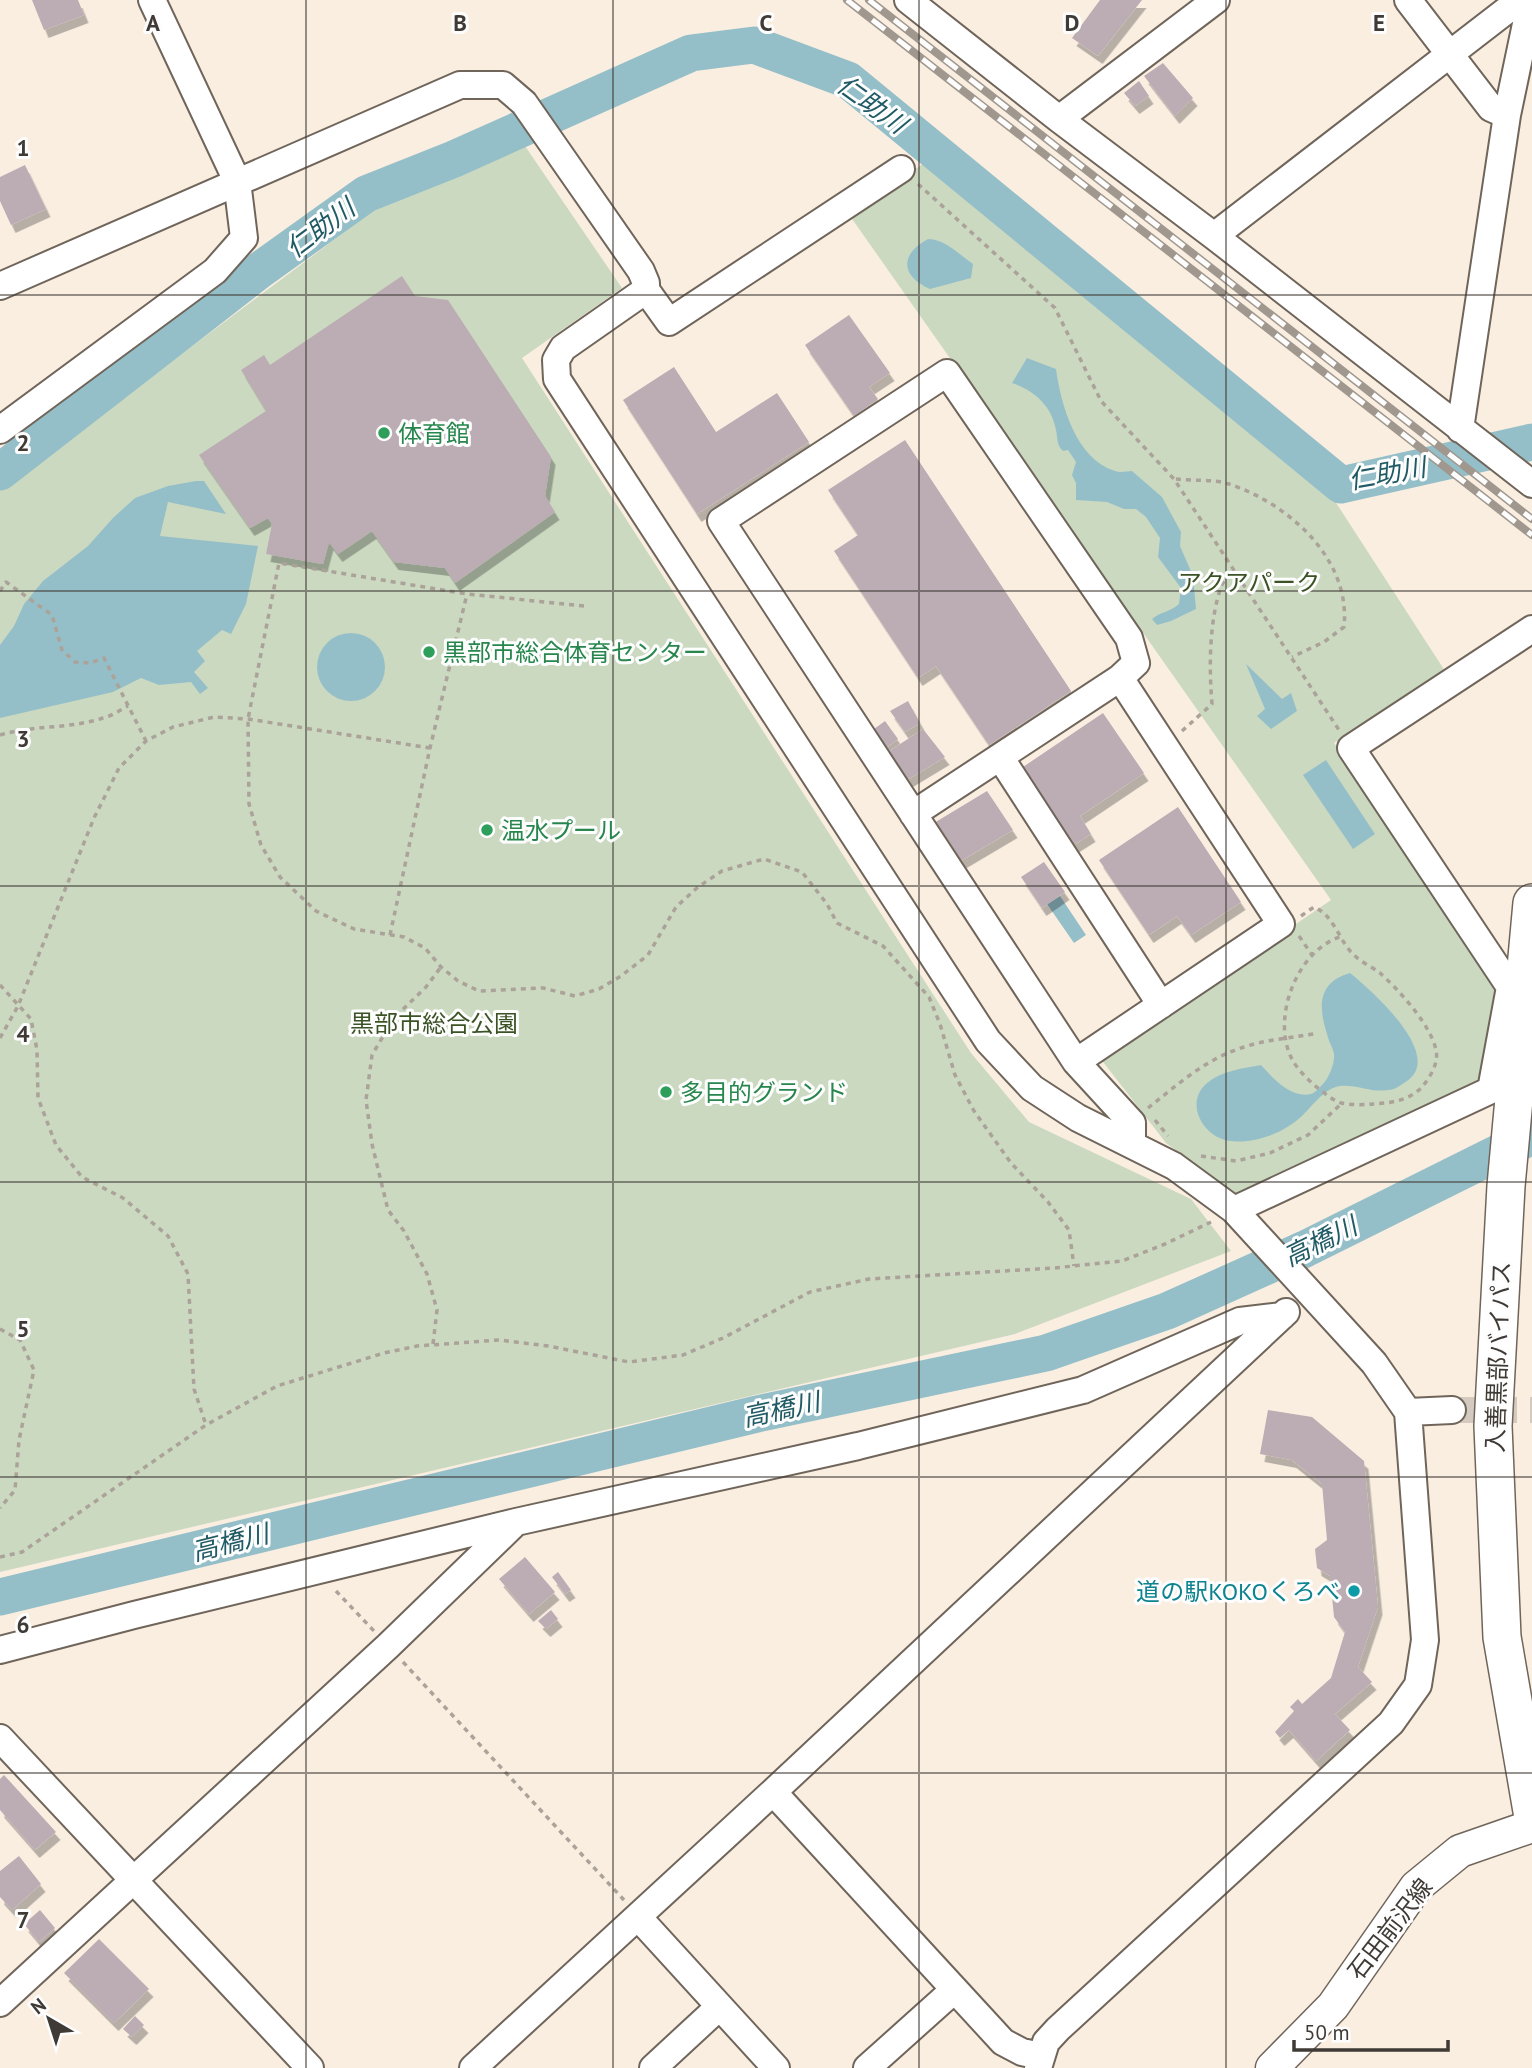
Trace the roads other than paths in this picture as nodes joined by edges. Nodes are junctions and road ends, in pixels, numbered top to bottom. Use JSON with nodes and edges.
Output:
{"nodes":[{"id":1,"x":152,"y":0,"type":"edge"},
{"id":2,"x":908,"y":0,"type":"edge"},
{"id":3,"x":1216,"y":0,"type":"edge"},
{"id":4,"x":1408,"y":0,"type":"edge"},
{"id":5,"x":1520,"y":0,"type":"edge"},
{"id":6,"x":1531,"y":0,"type":"edge"},
{"id":7,"x":1449,"y":53,"type":"junction"},
{"id":8,"x":1507,"y":115,"type":"junction"},
{"id":9,"x":1059,"y":119,"type":"junction"},
{"id":10,"x":901,"y":169,"type":"road end"},
{"id":11,"x":237,"y":181,"type":"junction"},
{"id":12,"x":1214,"y":236,"type":"junction"},
{"id":13,"x":0,"y":286,"type":"edge"},
{"id":14,"x":646,"y":290,"type":"junction"},
{"id":15,"x":1460,"y":429,"type":"junction"},
{"id":16,"x":0,"y":430,"type":"edge"},
{"id":17,"x":1532,"y":484,"type":"edge"},
{"id":18,"x":1532,"y":629,"type":"edge"},
{"id":19,"x":1120,"y":678,"type":"junction"},
{"id":20,"x":1000,"y":757,"type":"junction"},
{"id":21,"x":913,"y":814,"type":"junction"},
{"id":22,"x":1532,"y":903,"type":"edge"},
{"id":23,"x":1161,"y":1005,"type":"junction"},
{"id":24,"x":1076,"y":1062,"type":"junction"},
{"id":25,"x":1132,"y":1145,"type":"junction"},
{"id":26,"x":1240,"y":1217,"type":"junction"},
{"id":27,"x":1308,"y":1292,"type":"junction"},
{"id":28,"x":1282,"y":1316,"type":"junction"},
{"id":29,"x":1452,"y":1410,"type":"tunnel mouth"},
{"id":30,"x":1408,"y":1412,"type":"junction"},
{"id":31,"x":516,"y":1522,"type":"junction"},
{"id":32,"x":0,"y":1650,"type":"edge"},
{"id":33,"x":0,"y":1738,"type":"edge"},
{"id":34,"x":773,"y":1792,"type":"junction"},
{"id":35,"x":1532,"y":1811,"type":"edge"},
{"id":36,"x":1532,"y":1826,"type":"edge"},
{"id":37,"x":132,"y":1879,"type":"junction"},
{"id":38,"x":638,"y":1917,"type":"junction"},
{"id":39,"x":954,"y":1990,"type":"junction"},
{"id":40,"x":0,"y":2003,"type":"edge"},
{"id":41,"x":719,"y":2007,"type":"junction"},
{"id":42,"x":1039,"y":2062,"type":"edge"},
{"id":43,"x":310,"y":2068,"type":"edge"},
{"id":44,"x":473,"y":2068,"type":"edge"},
{"id":45,"x":653,"y":2068,"type":"edge"},
{"id":46,"x":776,"y":2068,"type":"edge"},
{"id":47,"x":867,"y":2068,"type":"edge"},
{"id":48,"x":1272,"y":2068,"type":"edge"}],
"edges":[{"from":1,"to":11,"type":"street"},
{"from":2,"to":9,"type":"street"},
{"from":3,"to":9,"type":"street"},
{"from":4,"to":7,"type":"street"},
{"from":5,"to":7,"type":"street"},
{"from":6,"to":8,"type":"street"},
{"from":7,"to":8,"type":"street"},
{"from":7,"to":12,"type":"street"},
{"from":8,"to":15,"type":"street"},
{"from":9,"to":12,"type":"street"},
{"from":10,"to":14,"type":"street"},
{"from":11,"to":13,"type":"street"},
{"from":11,"to":14,"type":"street"},
{"from":11,"to":16,"type":"street"},
{"from":12,"to":15,"type":"street"},
{"from":14,"to":25,"type":"street"},
{"from":15,"to":17,"type":"street"},
{"from":18,"to":26,"type":"street"},
{"from":19,"to":20,"type":"street"},
{"from":19,"to":21,"type":"street"},
{"from":19,"to":23,"type":"street"},
{"from":20,"to":21,"type":"street"},
{"from":20,"to":23,"type":"street"},
{"from":21,"to":24,"type":"street"},
{"from":22,"to":35,"type":"highway","name":"入善黒部バイパス"},
{"from":23,"to":24,"type":"street"},
{"from":24,"to":25,"type":"street"},
{"from":25,"to":26,"type":"street"},
{"from":26,"to":27,"type":"street"},
{"from":27,"to":28,"type":"street"},
{"from":27,"to":30,"type":"street"},
{"from":28,"to":31,"type":"street"},
{"from":28,"to":34,"type":"street"},
{"from":29,"to":30,"type":"street"},
{"from":30,"to":42,"type":"street"},
{"from":31,"to":32,"type":"street"},
{"from":31,"to":37,"type":"street"},
{"from":33,"to":37,"type":"street"},
{"from":34,"to":38,"type":"street"},
{"from":34,"to":39,"type":"street"},
{"from":36,"to":48,"type":"main road","name":"石田前沢線"},
{"from":37,"to":40,"type":"street"},
{"from":37,"to":43,"type":"street"},
{"from":38,"to":41,"type":"street"},
{"from":38,"to":44,"type":"street"},
{"from":39,"to":42,"type":"street"},
{"from":39,"to":47,"type":"street"},
{"from":41,"to":45,"type":"street"},
{"from":41,"to":46,"type":"street"}]}
